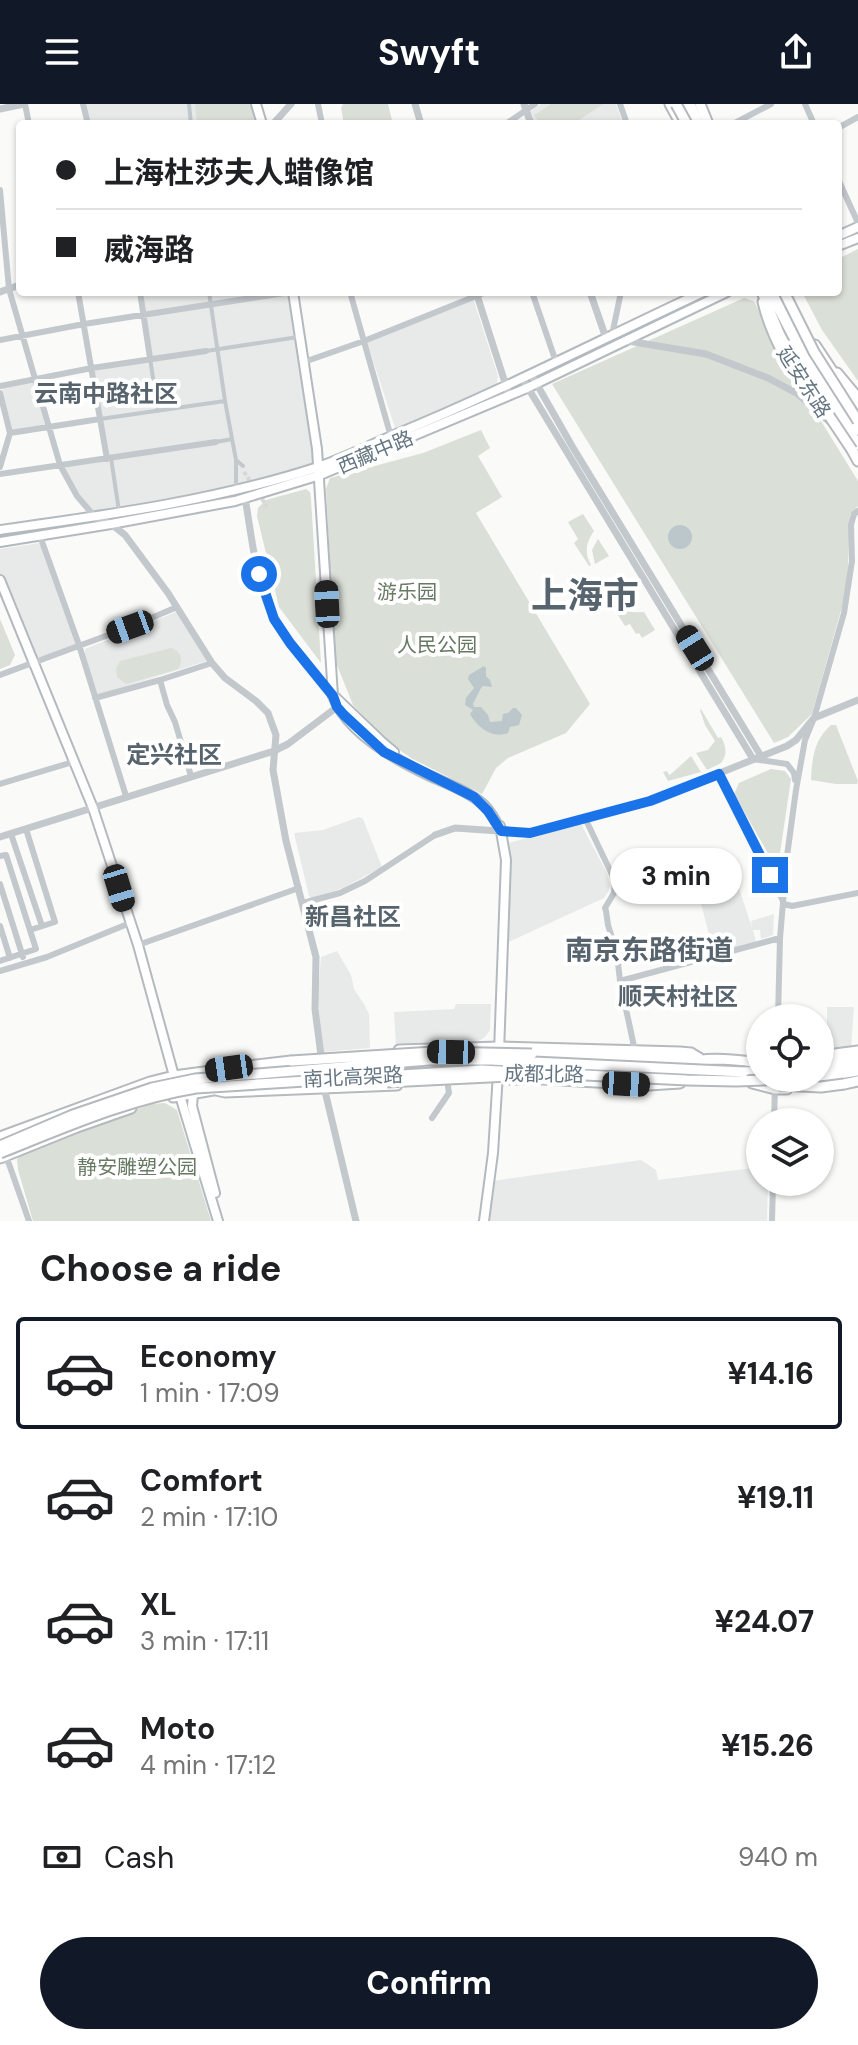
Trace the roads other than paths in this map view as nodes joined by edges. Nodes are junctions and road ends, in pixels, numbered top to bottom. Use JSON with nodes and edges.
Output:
{"nodes":[{"id":1,"x":24,"y":104,"type":"edge"},
{"id":2,"x":291,"y":104,"type":"edge"},
{"id":3,"x":535,"y":104,"type":"edge"},
{"id":4,"x":771,"y":104,"type":"edge"},
{"id":5,"x":525,"y":107,"type":"edge"},
{"id":6,"x":0,"y":109,"type":"edge"},
{"id":7,"x":277,"y":120,"type":"edge"},
{"id":8,"x":741,"y":120,"type":"edge"},
{"id":9,"x":842,"y":188,"type":"edge"},
{"id":10,"x":0,"y":190,"type":"edge"},
{"id":11,"x":858,"y":225,"type":"edge"},
{"id":12,"x":16,"y":286,"type":"edge"},
{"id":13,"x":9,"y":289,"type":"junction"},
{"id":14,"x":0,"y":292,"type":"edge"},
{"id":15,"x":79,"y":296,"type":"edge"},
{"id":16,"x":141,"y":296,"type":"edge"},
{"id":17,"x":210,"y":296,"type":"edge"},
{"id":18,"x":267,"y":296,"type":"edge"},
{"id":19,"x":293,"y":296,"type":"edge"},
{"id":20,"x":351,"y":296,"type":"edge"},
{"id":21,"x":471,"y":296,"type":"edge"},
{"id":22,"x":477,"y":296,"type":"edge"},
{"id":23,"x":533,"y":296,"type":"edge"},
{"id":24,"x":592,"y":296,"type":"edge"},
{"id":25,"x":620,"y":296,"type":"edge"},
{"id":26,"x":695,"y":296,"type":"edge"},
{"id":27,"x":719,"y":296,"type":"edge"},
{"id":28,"x":766,"y":296,"type":"edge"},
{"id":29,"x":767,"y":296,"type":"edge"},
{"id":30,"x":767,"y":296,"type":"edge"},
{"id":31,"x":785,"y":296,"type":"edge"},
{"id":32,"x":785,"y":296,"type":"edge"},
{"id":33,"x":211,"y":305,"type":"junction"},
{"id":34,"x":144,"y":315,"type":"junction"},
{"id":35,"x":84,"y":324,"type":"junction"},
{"id":36,"x":24,"y":334,"type":"junction"},
{"id":37,"x":301,"y":337,"type":"junction"},
{"id":38,"x":609,"y":337,"type":"junction"},
{"id":39,"x":0,"y":340,"type":"edge"},
{"id":40,"x":364,"y":341,"type":"junction"},
{"id":41,"x":622,"y":342,"type":"junction"},
{"id":42,"x":815,"y":345,"type":"junction"},
{"id":43,"x":217,"y":349,"type":"junction"},
{"id":44,"x":206,"y":351,"type":"joint"},
{"id":45,"x":150,"y":358,"type":"junction"},
{"id":46,"x":304,"y":362,"type":"junction"},
{"id":47,"x":556,"y":362,"type":"junction"},
{"id":48,"x":92,"y":368,"type":"junction"},
{"id":49,"x":531,"y":374,"type":"junction"},
{"id":50,"x":36,"y":378,"type":"junction"},
{"id":51,"x":522,"y":378,"type":"junction"},
{"id":52,"x":536,"y":383,"type":"junction"},
{"id":53,"x":0,"y":386,"type":"edge"},
{"id":54,"x":527,"y":388,"type":"junction"},
{"id":55,"x":507,"y":390,"type":"junction"},
{"id":56,"x":0,"y":393,"type":"edge"},
{"id":57,"x":858,"y":398,"type":"edge"},
{"id":58,"x":225,"y":401,"type":"junction"},
{"id":59,"x":858,"y":410,"type":"edge"},
{"id":60,"x":158,"y":411,"type":"junction"},
{"id":61,"x":100,"y":419,"type":"junction"},
{"id":62,"x":836,"y":422,"type":"junction"},
{"id":63,"x":858,"y":425,"type":"edge"},
{"id":64,"x":50,"y":427,"type":"junction"},
{"id":65,"x":10,"y":433,"type":"junction"},
{"id":66,"x":391,"y":437,"type":"junction"},
{"id":67,"x":232,"y":439,"type":"junction"},
{"id":68,"x":216,"y":442,"type":"joint"},
{"id":69,"x":857,"y":453,"type":"edge"},
{"id":70,"x":109,"y":458,"type":"junction"},
{"id":71,"x":236,"y":460,"type":"junction"},
{"id":72,"x":60,"y":465,"type":"junction"},
{"id":73,"x":243,"y":466,"type":"tunnel mouth"},
{"id":74,"x":0,"y":467,"type":"edge"},
{"id":75,"x":858,"y":468,"type":"edge"},
{"id":76,"x":319,"y":471,"type":"junction"},
{"id":77,"x":0,"y":474,"type":"edge"},
{"id":78,"x":236,"y":491,"type":"junction"},
{"id":79,"x":245,"y":498,"type":"junction"},
{"id":80,"x":858,"y":511,"type":"edge"},
{"id":81,"x":120,"y":513,"type":"junction"},
{"id":82,"x":95,"y":517,"type":"junction"},
{"id":83,"x":111,"y":524,"type":"junction"},
{"id":84,"x":0,"y":530,"type":"edge"},
{"id":85,"x":40,"y":536,"type":"junction"},
{"id":86,"x":0,"y":542,"type":"edge"},
{"id":87,"x":0,"y":580,"type":"edge"},
{"id":88,"x":177,"y":607,"type":"junction"},
{"id":89,"x":79,"y":645,"type":"junction"},
{"id":90,"x":33,"y":661,"type":"junction"},
{"id":91,"x":212,"y":663,"type":"junction"},
{"id":92,"x":0,"y":675,"type":"edge"},
{"id":93,"x":332,"y":675,"type":"junction"},
{"id":94,"x":160,"y":680,"type":"junction"},
{"id":95,"x":333,"y":696,"type":"junction"},
{"id":96,"x":95,"y":698,"type":"junction"},
{"id":97,"x":858,"y":700,"type":"edge"},
{"id":98,"x":340,"y":705,"type":"junction"},
{"id":99,"x":814,"y":718,"type":"junction"},
{"id":100,"x":274,"y":751,"type":"junction"},
{"id":101,"x":757,"y":758,"type":"junction"},
{"id":102,"x":73,"y":762,"type":"junction"},
{"id":103,"x":719,"y":774,"type":"junction"},
{"id":104,"x":191,"y":776,"type":"junction"},
{"id":105,"x":0,"y":784,"type":"edge"},
{"id":106,"x":796,"y":790,"type":"junction"},
{"id":107,"x":126,"y":796,"type":"junction"},
{"id":108,"x":93,"y":808,"type":"junction"},
{"id":109,"x":585,"y":818,"type":"junction"},
{"id":110,"x":26,"y":829,"type":"junction"},
{"id":111,"x":501,"y":831,"type":"junction"},
{"id":112,"x":11,"y":834,"type":"junction"},
{"id":113,"x":435,"y":835,"type":"joint"},
{"id":114,"x":0,"y":837,"type":"edge"},
{"id":115,"x":31,"y":847,"type":"junction"},
{"id":116,"x":17,"y":851,"type":"junction"},
{"id":117,"x":3,"y":856,"type":"edge"},
{"id":118,"x":0,"y":884,"type":"edge"},
{"id":119,"x":299,"y":888,"type":"junction"},
{"id":120,"x":858,"y":893,"type":"edge"},
{"id":121,"x":303,"y":903,"type":"junction"},
{"id":122,"x":784,"y":904,"type":"junction"},
{"id":123,"x":4,"y":907,"type":"edge"},
{"id":124,"x":130,"y":923,"type":"junction"},
{"id":125,"x":0,"y":926,"type":"edge"},
{"id":126,"x":42,"y":926,"type":"junction"},
{"id":127,"x":30,"y":930,"type":"junction"},
{"id":128,"x":780,"y":938,"type":"junction"},
{"id":129,"x":138,"y":945,"type":"junction"},
{"id":130,"x":36,"y":949,"type":"junction"},
{"id":131,"x":22,"y":954,"type":"junction"},
{"id":132,"x":10,"y":958,"type":"junction"},
{"id":133,"x":40,"y":959,"type":"junction"},
{"id":134,"x":0,"y":961,"type":"edge"},
{"id":135,"x":24,"y":964,"type":"junction"},
{"id":136,"x":0,"y":971,"type":"edge"},
{"id":137,"x":620,"y":981,"type":"junction"},
{"id":138,"x":778,"y":1004,"type":"edge"},
{"id":139,"x":435,"y":1050,"type":"junction"},
{"id":140,"x":635,"y":1051,"type":"junction"},
{"id":141,"x":469,"y":1052,"type":"junction"},
{"id":142,"x":498,"y":1053,"type":"junction"},
{"id":143,"x":446,"y":1055,"type":"junction"},
{"id":144,"x":834,"y":1057,"type":"edge"},
{"id":145,"x":345,"y":1058,"type":"junction"},
{"id":146,"x":699,"y":1058,"type":"junction"},
{"id":147,"x":858,"y":1058,"type":"edge"},
{"id":148,"x":322,"y":1059,"type":"junction"},
{"id":149,"x":746,"y":1061,"type":"edge"},
{"id":150,"x":405,"y":1062,"type":"junction"},
{"id":151,"x":834,"y":1063,"type":"edge"},
{"id":152,"x":229,"y":1068,"type":"junction"},
{"id":153,"x":481,"y":1070,"type":"junction"},
{"id":154,"x":746,"y":1072,"type":"edge"},
{"id":155,"x":524,"y":1074,"type":"junction"},
{"id":156,"x":399,"y":1075,"type":"junction"},
{"id":157,"x":174,"y":1076,"type":"junction"},
{"id":158,"x":497,"y":1076,"type":"junction"},
{"id":159,"x":462,"y":1077,"type":"junction"},
{"id":160,"x":834,"y":1077,"type":"edge"},
{"id":161,"x":858,"y":1078,"type":"edge"},
{"id":162,"x":543,"y":1079,"type":"junction"},
{"id":163,"x":425,"y":1080,"type":"junction"},
{"id":164,"x":447,"y":1080,"type":"junction"},
{"id":165,"x":834,"y":1080,"type":"edge"},
{"id":166,"x":736,"y":1081,"type":"junction"},
{"id":167,"x":746,"y":1081,"type":"edge"},
{"id":168,"x":672,"y":1083,"type":"junction"},
{"id":169,"x":746,"y":1083,"type":"edge"},
{"id":170,"x":324,"y":1084,"type":"junction"},
{"id":171,"x":834,"y":1085,"type":"edge"},
{"id":172,"x":216,"y":1090,"type":"junction"},
{"id":173,"x":193,"y":1094,"type":"junction"},
{"id":174,"x":180,"y":1096,"type":"junction"},
{"id":175,"x":432,"y":1118,"type":"dead end"},
{"id":176,"x":0,"y":1137,"type":"edge"},
{"id":177,"x":1,"y":1153,"type":"edge"},
{"id":178,"x":773,"y":1196,"type":"edge"},
{"id":179,"x":29,"y":1221,"type":"edge"},
{"id":180,"x":220,"y":1221,"type":"edge"},
{"id":181,"x":356,"y":1221,"type":"edge"},
{"id":182,"x":484,"y":1221,"type":"edge"},
{"id":183,"x":772,"y":1221,"type":"edge"}],
"edges":[{"from":1,"to":6,"type":"street"},
{"from":2,"to":7,"type":"street"},
{"from":3,"to":5,"type":"street"},
{"from":4,"to":8,"type":"street"},
{"from":9,"to":11,"type":"street"},
{"from":10,"to":13,"type":"street"},
{"from":12,"to":13,"type":"street"},
{"from":13,"to":14,"type":"street"},
{"from":13,"to":36,"type":"street"},
{"from":15,"to":35,"type":"street"},
{"from":16,"to":34,"type":"street"},
{"from":17,"to":33,"type":"street"},
{"from":18,"to":33,"type":"street"},
{"from":19,"to":37,"type":"main road"},
{"from":20,"to":40,"type":"street"},
{"from":21,"to":40,"type":"street"},
{"from":22,"to":55,"type":"street"},
{"from":23,"to":47,"type":"street"},
{"from":24,"to":38,"type":"street"},
{"from":25,"to":38,"type":"street"},
{"from":26,"to":38,"type":"main road","name":"西藏中路"},
{"from":27,"to":41,"type":"main road","name":"西藏中路"},
{"from":28,"to":69,"type":"main road","bridge":true},
{"from":29,"to":62,"type":"main road","name":"延安东路"},
{"from":30,"to":69,"type":"main road"},
{"from":31,"to":42,"type":"main road","name":"延安东路"},
{"from":32,"to":63,"type":"main road","bridge":true},
{"from":33,"to":34,"type":"street"},
{"from":33,"to":43,"type":"street"},
{"from":34,"to":35,"type":"street"},
{"from":34,"to":45,"type":"street"},
{"from":35,"to":36,"type":"street"},
{"from":35,"to":48,"type":"street"},
{"from":36,"to":39,"type":"street"},
{"from":36,"to":50,"type":"street"},
{"from":37,"to":43,"type":"street"},
{"from":37,"to":46,"type":"main road"},
{"from":38,"to":47,"type":"main road","name":"西藏中路"},
{"from":40,"to":46,"type":"street"},
{"from":40,"to":66,"type":"street"},
{"from":41,"to":52,"type":"main road","name":"西藏中路"},
{"from":41,"to":62,"type":"street"},
{"from":42,"to":57,"type":"main road","name":"延安东路"},
{"from":42,"to":59,"type":"main road"},
{"from":42,"to":63,"type":"main road","name":"延安东路"},
{"from":43,"to":44,"type":"street"},
{"from":43,"to":58,"type":"street"},
{"from":44,"to":45,"type":"street"},
{"from":45,"to":48,"type":"street"},
{"from":45,"to":60,"type":"street"},
{"from":46,"to":76,"type":"main road"},
{"from":47,"to":49,"type":"main road","name":"西藏中路"},
{"from":48,"to":50,"type":"street"},
{"from":48,"to":61,"type":"street"},
{"from":49,"to":51,"type":"main road","name":"西藏中路"},
{"from":49,"to":52,"type":"street"},
{"from":50,"to":53,"type":"street"},
{"from":50,"to":64,"type":"street"},
{"from":51,"to":54,"type":"street"},
{"from":51,"to":55,"type":"main road","name":"西藏中路"},
{"from":52,"to":54,"type":"main road","name":"西藏中路"},
{"from":52,"to":101,"type":"street"},
{"from":54,"to":55,"type":"main road","name":"西藏中路"},
{"from":54,"to":101,"type":"street"},
{"from":55,"to":66,"type":"main road","name":"西藏中路"},
{"from":55,"to":76,"type":"main road","name":"西藏中路"},
{"from":56,"to":65,"type":"street"},
{"from":58,"to":60,"type":"street"},
{"from":58,"to":67,"type":"street"},
{"from":60,"to":61,"type":"street"},
{"from":61,"to":64,"type":"street"},
{"from":61,"to":70,"type":"street"},
{"from":62,"to":69,"type":"main road","name":"延安东路"},
{"from":64,"to":65,"type":"street"},
{"from":64,"to":72,"type":"street"},
{"from":65,"to":74,"type":"street"},
{"from":66,"to":76,"type":"main road","name":"西藏中路"},
{"from":67,"to":68,"type":"street"},
{"from":67,"to":71,"type":"street"},
{"from":68,"to":70,"type":"street"},
{"from":69,"to":75,"type":"main road","name":"延安东路"},
{"from":70,"to":72,"type":"street"},
{"from":70,"to":81,"type":"street"},
{"from":71,"to":73,"type":"street"},
{"from":71,"to":78,"type":"street"},
{"from":72,"to":77,"type":"street"},
{"from":72,"to":82,"type":"street"},
{"from":76,"to":78,"type":"main road","name":"西藏中路"},
{"from":76,"to":79,"type":"main road","name":"西藏中路"},
{"from":76,"to":93,"type":"main road"},
{"from":78,"to":81,"type":"main road","name":"西藏中路"},
{"from":79,"to":83,"type":"main road","name":"西藏中路"},
{"from":79,"to":95,"type":"street"},
{"from":80,"to":99,"type":"street"},
{"from":81,"to":82,"type":"main road","name":"西藏中路"},
{"from":82,"to":83,"type":"street"},
{"from":82,"to":84,"type":"main road","name":"西藏中路"},
{"from":83,"to":85,"type":"main road","name":"西藏中路"},
{"from":83,"to":88,"type":"street"},
{"from":85,"to":86,"type":"main road","name":"西藏中路"},
{"from":85,"to":89,"type":"street"},
{"from":87,"to":90,"type":"main road"},
{"from":88,"to":89,"type":"street"},
{"from":88,"to":91,"type":"street"},
{"from":89,"to":90,"type":"street"},
{"from":89,"to":96,"type":"street"},
{"from":90,"to":92,"type":"street"},
{"from":90,"to":102,"type":"main road"},
{"from":91,"to":94,"type":"street"},
{"from":91,"to":100,"type":"street"},
{"from":93,"to":95,"type":"main road"},
{"from":93,"to":98,"type":"main road"},
{"from":94,"to":96,"type":"street"},
{"from":94,"to":104,"type":"street"},
{"from":95,"to":98,"type":"main road"},
{"from":96,"to":107,"type":"street"},
{"from":97,"to":99,"type":"street"},
{"from":98,"to":100,"type":"street"},
{"from":98,"to":111,"type":"main road"},
{"from":99,"to":101,"type":"street"},
{"from":99,"to":106,"type":"street"},
{"from":100,"to":104,"type":"street"},
{"from":100,"to":119,"type":"street"},
{"from":101,"to":103,"type":"street"},
{"from":101,"to":106,"type":"street"},
{"from":102,"to":105,"type":"street"},
{"from":102,"to":108,"type":"main road"},
{"from":103,"to":109,"type":"street"},
{"from":103,"to":122,"type":"street"},
{"from":104,"to":107,"type":"street"},
{"from":106,"to":122,"type":"street"},
{"from":107,"to":108,"type":"street"},
{"from":108,"to":110,"type":"street"},
{"from":108,"to":124,"type":"main road"},
{"from":109,"to":111,"type":"street"},
{"from":109,"to":137,"type":"street"},
{"from":110,"to":112,"type":"street"},
{"from":110,"to":115,"type":"street"},
{"from":111,"to":113,"type":"street"},
{"from":111,"to":142,"type":"main road"},
{"from":112,"to":114,"type":"street"},
{"from":112,"to":116,"type":"street"},
{"from":113,"to":121,"type":"street"},
{"from":115,"to":116,"type":"street"},
{"from":115,"to":126,"type":"street"},
{"from":116,"to":117,"type":"street"},
{"from":116,"to":126,"type":"street"},
{"from":117,"to":127,"type":"street"},
{"from":118,"to":123,"type":"street"},
{"from":119,"to":121,"type":"street"},
{"from":119,"to":129,"type":"street"},
{"from":120,"to":122,"type":"street"},
{"from":121,"to":148,"type":"street"},
{"from":122,"to":128,"type":"street"},
{"from":123,"to":131,"type":"street"},
{"from":124,"to":129,"type":"main road"},
{"from":124,"to":133,"type":"street"},
{"from":125,"to":132,"type":"street"},
{"from":126,"to":127,"type":"street"},
{"from":127,"to":130,"type":"street"},
{"from":128,"to":137,"type":"street"},
{"from":128,"to":138,"type":"street"},
{"from":129,"to":157,"type":"main road"},
{"from":130,"to":131,"type":"street"},
{"from":130,"to":133,"type":"street"},
{"from":131,"to":132,"type":"street"},
{"from":131,"to":135,"type":"street"},
{"from":132,"to":134,"type":"street"},
{"from":133,"to":135,"type":"street"},
{"from":135,"to":136,"type":"street"},
{"from":137,"to":140,"type":"street"},
{"from":139,"to":141,"type":"main road","bridge":true},
{"from":139,"to":142,"type":"main road"},
{"from":139,"to":143,"type":"main road"},
{"from":139,"to":145,"type":"main road"},
{"from":139,"to":150,"type":"main road","bridge":true},
{"from":139,"to":152,"type":"main road","bridge":true},
{"from":140,"to":142,"type":"main road"},
{"from":140,"to":146,"type":"main road"},
{"from":141,"to":142,"type":"main road","bridge":true},
{"from":141,"to":146,"type":"main road","bridge":true},
{"from":142,"to":143,"type":"main road","name":"成都北路"},
{"from":142,"to":146,"type":"main road","name":"成都北路"},
{"from":142,"to":150,"type":"main road","name":"南北高架路","bridge":true},
{"from":142,"to":154,"type":"main road","name":"南北高架路","bridge":true},
{"from":142,"to":158,"type":"main road"},
{"from":143,"to":145,"type":"main road","name":"成都北路"},
{"from":144,"to":147,"type":"main road"},
{"from":145,"to":148,"type":"main road","name":"成都北路"},
{"from":146,"to":149,"type":"main road","name":"成都北路"},
{"from":147,"to":151,"type":"main road"},
{"from":148,"to":152,"type":"main road","name":"成都北路"},
{"from":148,"to":170,"type":"street"},
{"from":150,"to":177,"type":"main road","name":"南北高架路","bridge":true},
{"from":152,"to":157,"type":"main road"},
{"from":153,"to":156,"type":"main road","name":"南北高架路","bridge":true},
{"from":153,"to":159,"type":"main road","bridge":true},
{"from":153,"to":166,"type":"main road","name":"南北高架路","bridge":true},
{"from":155,"to":158,"type":"main road","name":"成都北路"},
{"from":155,"to":162,"type":"main road"},
{"from":155,"to":168,"type":"main road","name":"成都北路"},
{"from":156,"to":163,"type":"main road","bridge":true},
{"from":156,"to":177,"type":"main road","name":"南北高架路","bridge":true},
{"from":157,"to":174,"type":"main road"},
{"from":157,"to":176,"type":"main road"},
{"from":158,"to":159,"type":"main road"},
{"from":158,"to":162,"type":"main road"},
{"from":158,"to":182,"type":"main road"},
{"from":159,"to":163,"type":"main road","bridge":true},
{"from":159,"to":164,"type":"main road"},
{"from":159,"to":168,"type":"main road","bridge":true},
{"from":159,"to":170,"type":"main road"},
{"from":160,"to":161,"type":"main road"},
{"from":161,"to":165,"type":"main road"},
{"from":161,"to":166,"type":"main road","bridge":true},
{"from":161,"to":171,"type":"main road"},
{"from":162,"to":168,"type":"main road"},
{"from":163,"to":172,"type":"main road","bridge":true},
{"from":164,"to":170,"type":"main road"},
{"from":164,"to":175,"type":"street"},
{"from":166,"to":167,"type":"main road","name":"南北高架路","bridge":true},
{"from":168,"to":169,"type":"main road","name":"成都北路"},
{"from":170,"to":172,"type":"main road"},
{"from":170,"to":181,"type":"street"},
{"from":172,"to":173,"type":"main road"},
{"from":173,"to":174,"type":"main road"},
{"from":173,"to":180,"type":"main road"},
{"from":174,"to":177,"type":"main road"},
{"from":174,"to":180,"type":"main road"},
{"from":177,"to":179,"type":"street"},
{"from":178,"to":183,"type":"street"}]}
